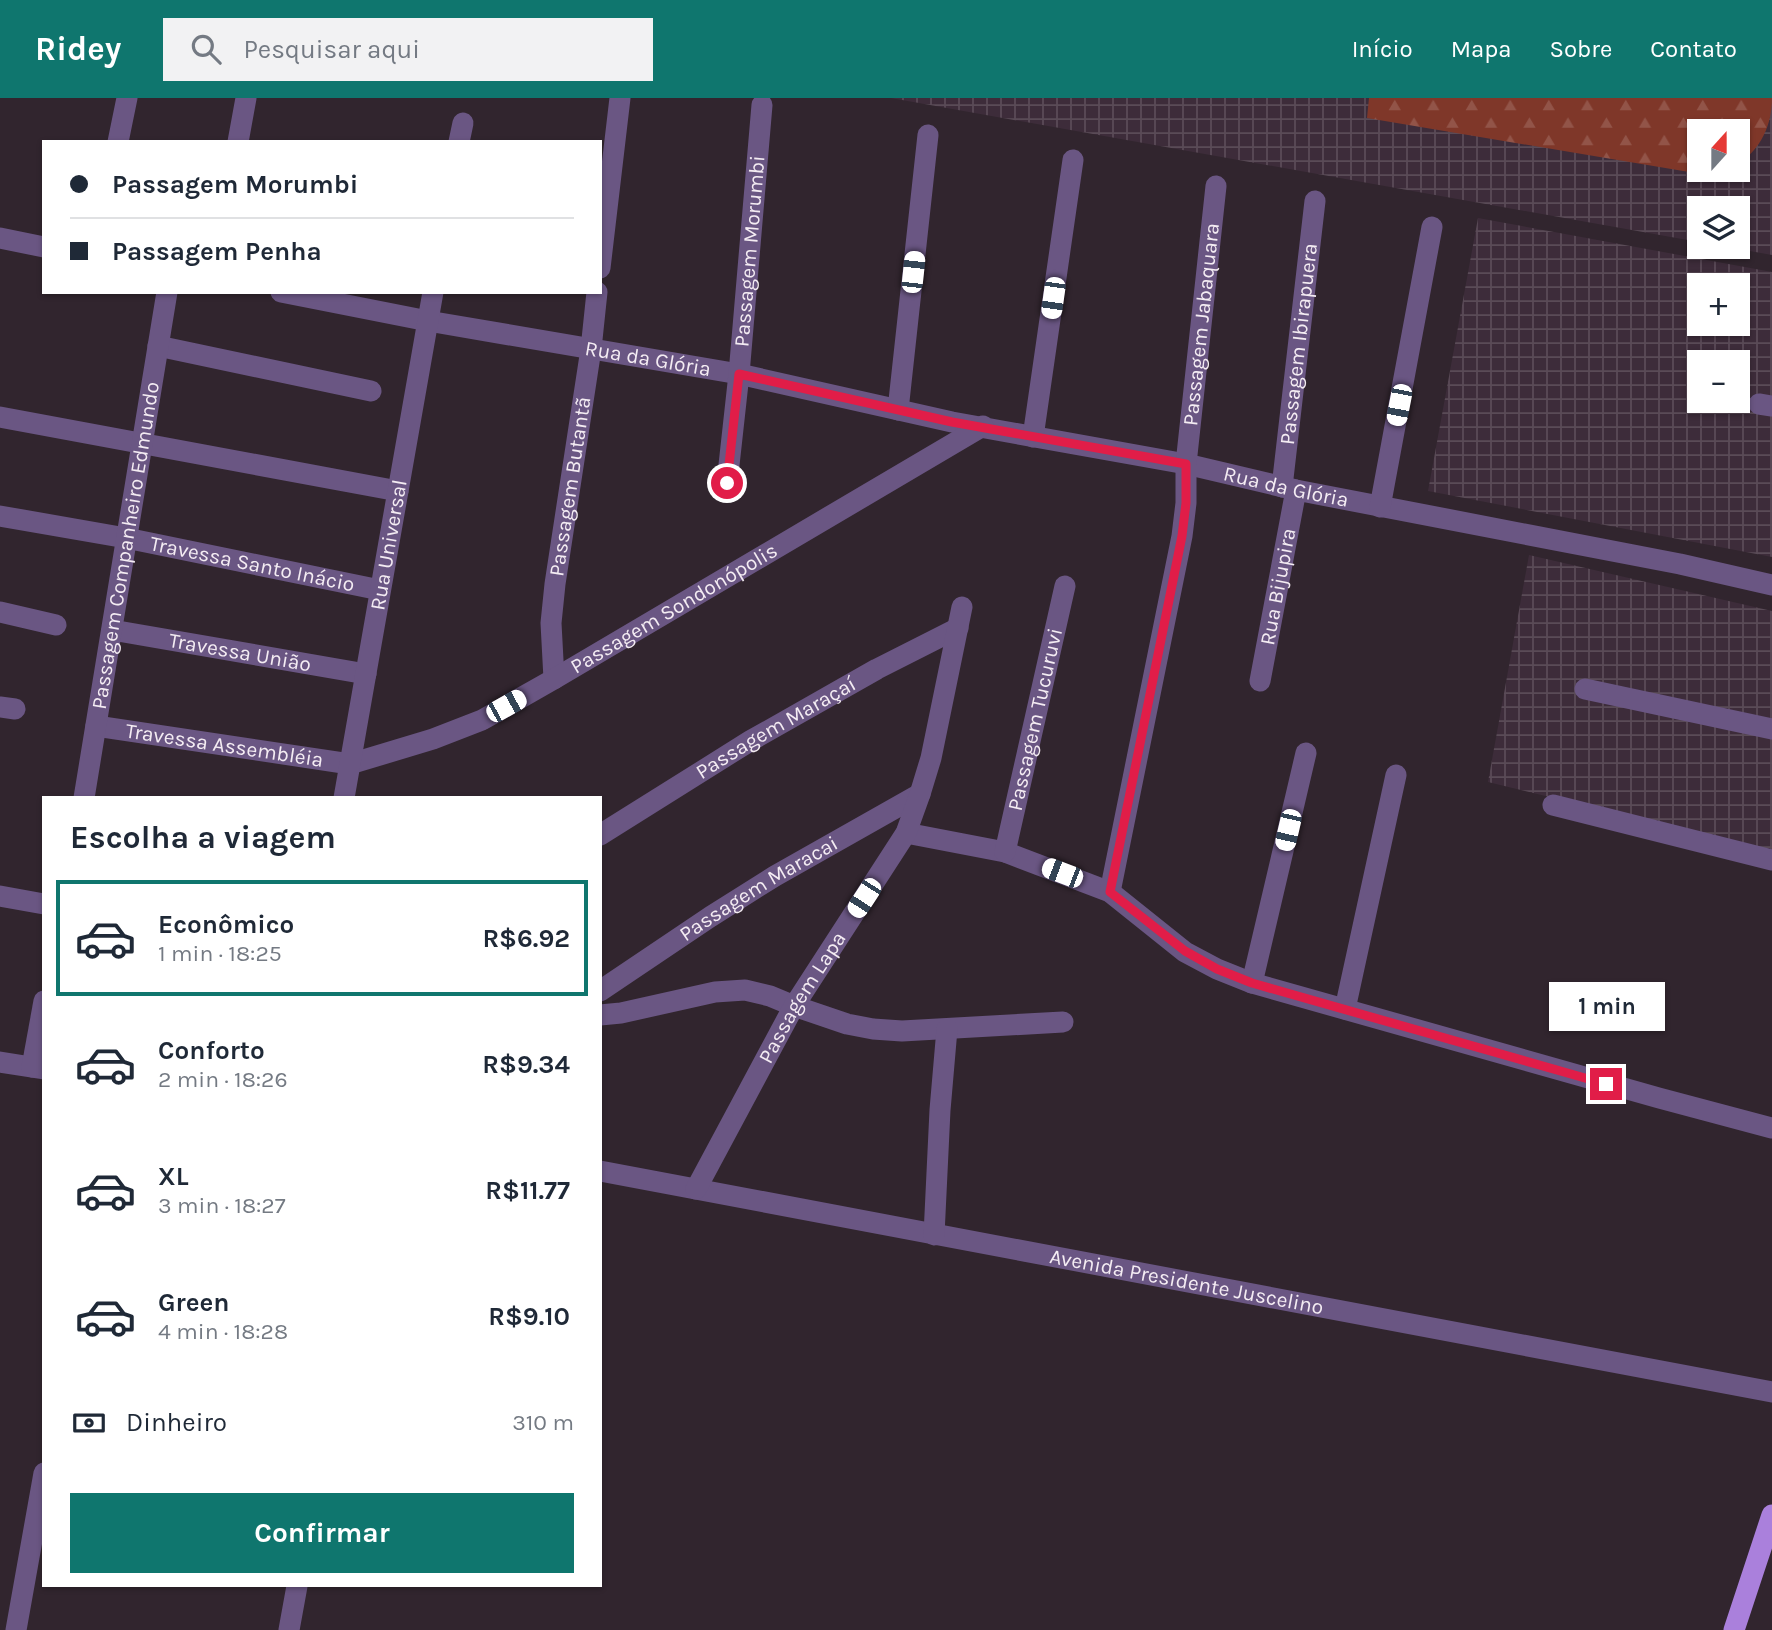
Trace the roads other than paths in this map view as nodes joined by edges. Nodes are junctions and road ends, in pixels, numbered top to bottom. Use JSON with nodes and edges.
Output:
{"nodes":[{"id":1,"x":127,"y":98,"type":"edge"},
{"id":2,"x":246,"y":98,"type":"edge"},
{"id":3,"x":620,"y":98,"type":"edge"},
{"id":4,"x":762,"y":104,"type":"dead end"},
{"id":5,"x":928,"y":135,"type":"dead end"},
{"id":6,"x":118,"y":140,"type":"edge"},
{"id":7,"x":238,"y":140,"type":"edge"},
{"id":8,"x":1073,"y":160,"type":"dead end"},
{"id":9,"x":1216,"y":186,"type":"dead end"},
{"id":10,"x":1315,"y":201,"type":"dead end"},
{"id":11,"x":1432,"y":228,"type":"dead end"},
{"id":12,"x":0,"y":238,"type":"edge"},
{"id":13,"x":42,"y":247,"type":"edge"},
{"id":14,"x":602,"y":251,"type":"edge"},
{"id":15,"x":167,"y":294,"type":"edge"},
{"id":16,"x":291,"y":294,"type":"edge"},
{"id":17,"x":433,"y":294,"type":"edge"},
{"id":18,"x":597,"y":294,"type":"edge"},
{"id":19,"x":428,"y":321,"type":"junction"},
{"id":20,"x":158,"y":346,"type":"junction"},
{"id":21,"x":591,"y":349,"type":"junction"},
{"id":22,"x":739,"y":374,"type":"junction"},
{"id":23,"x":371,"y":391,"type":"dead end"},
{"id":24,"x":898,"y":410,"type":"junction"},
{"id":25,"x":0,"y":417,"type":"edge"},
{"id":26,"x":983,"y":426,"type":"junction"},
{"id":27,"x":1033,"y":437,"type":"junction"},
{"id":28,"x":142,"y":444,"type":"junction"},
{"id":29,"x":1186,"y":464,"type":"junction"},
{"id":30,"x":727,"y":483,"type":"dead end"},
{"id":31,"x":1289,"y":489,"type":"junction"},
{"id":32,"x":398,"y":491,"type":"junction"},
{"id":33,"x":1380,"y":507,"type":"junction"},
{"id":34,"x":0,"y":516,"type":"edge"},
{"id":35,"x":126,"y":538,"type":"junction"},
{"id":36,"x":1772,"y":585,"type":"edge"},
{"id":37,"x":1065,"y":586,"type":"dead end"},
{"id":38,"x":380,"y":590,"type":"junction"},
{"id":39,"x":962,"y":607,"type":"dead end"},
{"id":40,"x":0,"y":612,"type":"edge"},
{"id":41,"x":57,"y":625,"type":"dead end"},
{"id":42,"x":958,"y":628,"type":"junction"},
{"id":43,"x":112,"y":630,"type":"junction"},
{"id":44,"x":366,"y":674,"type":"junction"},
{"id":45,"x":554,"y":679,"type":"junction"},
{"id":46,"x":1260,"y":681,"type":"dead end"},
{"id":47,"x":1585,"y":689,"type":"dead end"},
{"id":48,"x":96,"y":726,"type":"junction"},
{"id":49,"x":1772,"y":729,"type":"edge"},
{"id":50,"x":1306,"y":753,"type":"dead end"},
{"id":51,"x":350,"y":764,"type":"junction"},
{"id":52,"x":1396,"y":775,"type":"dead end"},
{"id":53,"x":920,"y":794,"type":"junction"},
{"id":54,"x":84,"y":796,"type":"edge"},
{"id":55,"x":344,"y":796,"type":"edge"},
{"id":56,"x":1553,"y":806,"type":"dead end"},
{"id":57,"x":602,"y":834,"type":"edge"},
{"id":58,"x":906,"y":834,"type":"junction"},
{"id":59,"x":1005,"y":852,"type":"junction"},
{"id":60,"x":1772,"y":860,"type":"edge"},
{"id":61,"x":1110,"y":892,"type":"junction"},
{"id":62,"x":0,"y":896,"type":"edge"},
{"id":63,"x":42,"y":904,"type":"edge"},
{"id":64,"x":1252,"y":983,"type":"junction"},
{"id":65,"x":602,"y":990,"type":"edge"},
{"id":66,"x":793,"y":1006,"type":"junction"},
{"id":67,"x":1345,"y":1009,"type":"junction"},
{"id":68,"x":602,"y":1015,"type":"edge"},
{"id":69,"x":1063,"y":1022,"type":"dead end"},
{"id":70,"x":42,"y":1023,"type":"edge"},
{"id":71,"x":947,"y":1029,"type":"junction"},
{"id":72,"x":0,"y":1062,"type":"edge"},
{"id":73,"x":38,"y":1068,"type":"edge"},
{"id":74,"x":1772,"y":1128,"type":"edge"},
{"id":75,"x":602,"y":1171,"type":"edge"},
{"id":76,"x":696,"y":1189,"type":"junction"},
{"id":77,"x":934,"y":1235,"type":"junction"},
{"id":78,"x":1772,"y":1392,"type":"edge"},
{"id":79,"x":42,"y":1484,"type":"edge"},
{"id":80,"x":1772,"y":1515,"type":"edge"},
{"id":81,"x":1764,"y":1565,"type":"edge"},
{"id":82,"x":297,"y":1587,"type":"edge"},
{"id":83,"x":16,"y":1630,"type":"edge"},
{"id":84,"x":289,"y":1630,"type":"edge"},
{"id":85,"x":1734,"y":1630,"type":"edge"}],
"edges":[{"from":1,"to":6,"type":"street"},
{"from":2,"to":7,"type":"street"},
{"from":3,"to":14,"type":"street"},
{"from":4,"to":22,"type":"street","name":"Passagem Morumbi"},
{"from":5,"to":24,"type":"street"},
{"from":8,"to":27,"type":"street"},
{"from":9,"to":29,"type":"street","name":"Passagem Jabaquara"},
{"from":10,"to":31,"type":"street","name":"Passagem Ibirapuera"},
{"from":11,"to":33,"type":"street"},
{"from":12,"to":13,"type":"street"},
{"from":15,"to":20,"type":"street","name":"Passagem Companheiro Edmundo"},
{"from":16,"to":19,"type":"street","name":"Rua da Glória"},
{"from":17,"to":19,"type":"street","name":"Rua Universal"},
{"from":18,"to":21,"type":"street","name":"Passagem Butantã"},
{"from":19,"to":21,"type":"street","name":"Rua da Glória"},
{"from":19,"to":32,"type":"street","name":"Rua Universal"},
{"from":20,"to":23,"type":"street"},
{"from":20,"to":28,"type":"street","name":"Passagem Companheiro Edmundo"},
{"from":21,"to":22,"type":"street","name":"Rua da Glória"},
{"from":21,"to":45,"type":"street","name":"Passagem Butantã"},
{"from":22,"to":24,"type":"street","name":"Rua da Glória"},
{"from":22,"to":30,"type":"street","name":"Passagem Morumbi"},
{"from":24,"to":26,"type":"street","name":"Rua da Glória"},
{"from":25,"to":28,"type":"street"},
{"from":26,"to":27,"type":"street","name":"Rua da Glória"},
{"from":26,"to":45,"type":"street","name":"Passagem Sondonópolis"},
{"from":27,"to":29,"type":"street","name":"Rua da Glória"},
{"from":28,"to":32,"type":"street"},
{"from":28,"to":35,"type":"street","name":"Passagem Companheiro Edmundo"},
{"from":29,"to":31,"type":"street","name":"Rua da Glória"},
{"from":29,"to":61,"type":"street","name":"Passagem Jabaquara"},
{"from":31,"to":33,"type":"street","name":"Rua da Glória"},
{"from":31,"to":46,"type":"street","name":"Rua Bijupira"},
{"from":32,"to":38,"type":"street","name":"Rua Universal"},
{"from":33,"to":36,"type":"street","name":"Rua da Glória"},
{"from":34,"to":35,"type":"street","name":"Travessa Santo Inácio"},
{"from":35,"to":38,"type":"street","name":"Travessa Santo Inácio"},
{"from":35,"to":43,"type":"street","name":"Passagem Companheiro Edmundo"},
{"from":37,"to":59,"type":"street","name":"Passagem Tucuruvi"},
{"from":38,"to":44,"type":"street","name":"Rua Universal"},
{"from":39,"to":42,"type":"street","name":"Passagem Lapa"},
{"from":40,"to":41,"type":"street"},
{"from":42,"to":53,"type":"street","name":"Passagem Lapa"},
{"from":42,"to":57,"type":"street","name":"Passagem Maraçaí"},
{"from":43,"to":44,"type":"street","name":"Travessa União"},
{"from":43,"to":48,"type":"street","name":"Passagem Companheiro Edmundo"},
{"from":44,"to":51,"type":"street","name":"Rua Universal"},
{"from":45,"to":51,"type":"street","name":"Passagem Sondonópolis"},
{"from":47,"to":49,"type":"street"},
{"from":48,"to":51,"type":"street","name":"Travessa Assembléia"},
{"from":48,"to":54,"type":"street","name":"Passagem Companheiro Edmundo"},
{"from":50,"to":64,"type":"street"},
{"from":51,"to":55,"type":"street","name":"Rua Universal"},
{"from":52,"to":67,"type":"street"},
{"from":53,"to":58,"type":"street","name":"Passagem Lapa"},
{"from":53,"to":65,"type":"street","name":"Passagem Maracai"},
{"from":56,"to":60,"type":"street"},
{"from":58,"to":59,"type":"street"},
{"from":58,"to":66,"type":"street","name":"Passagem Lapa"},
{"from":59,"to":61,"type":"street"},
{"from":61,"to":64,"type":"street"},
{"from":62,"to":63,"type":"street"},
{"from":64,"to":67,"type":"street"},
{"from":66,"to":68,"type":"street"},
{"from":66,"to":71,"type":"street"},
{"from":66,"to":76,"type":"street","name":"Passagem Lapa"},
{"from":67,"to":74,"type":"street"},
{"from":69,"to":71,"type":"street"},
{"from":70,"to":73,"type":"street"},
{"from":71,"to":77,"type":"street"},
{"from":72,"to":73,"type":"street"},
{"from":75,"to":76,"type":"street","name":"Avenida Presidente Juscelino"},
{"from":76,"to":77,"type":"street","name":"Avenida Presidente Juscelino"},
{"from":77,"to":78,"type":"street","name":"Avenida Presidente Juscelino"},
{"from":79,"to":83,"type":"street"},
{"from":80,"to":81,"type":"main road"},
{"from":81,"to":85,"type":"main road"},
{"from":82,"to":84,"type":"street"}]}
